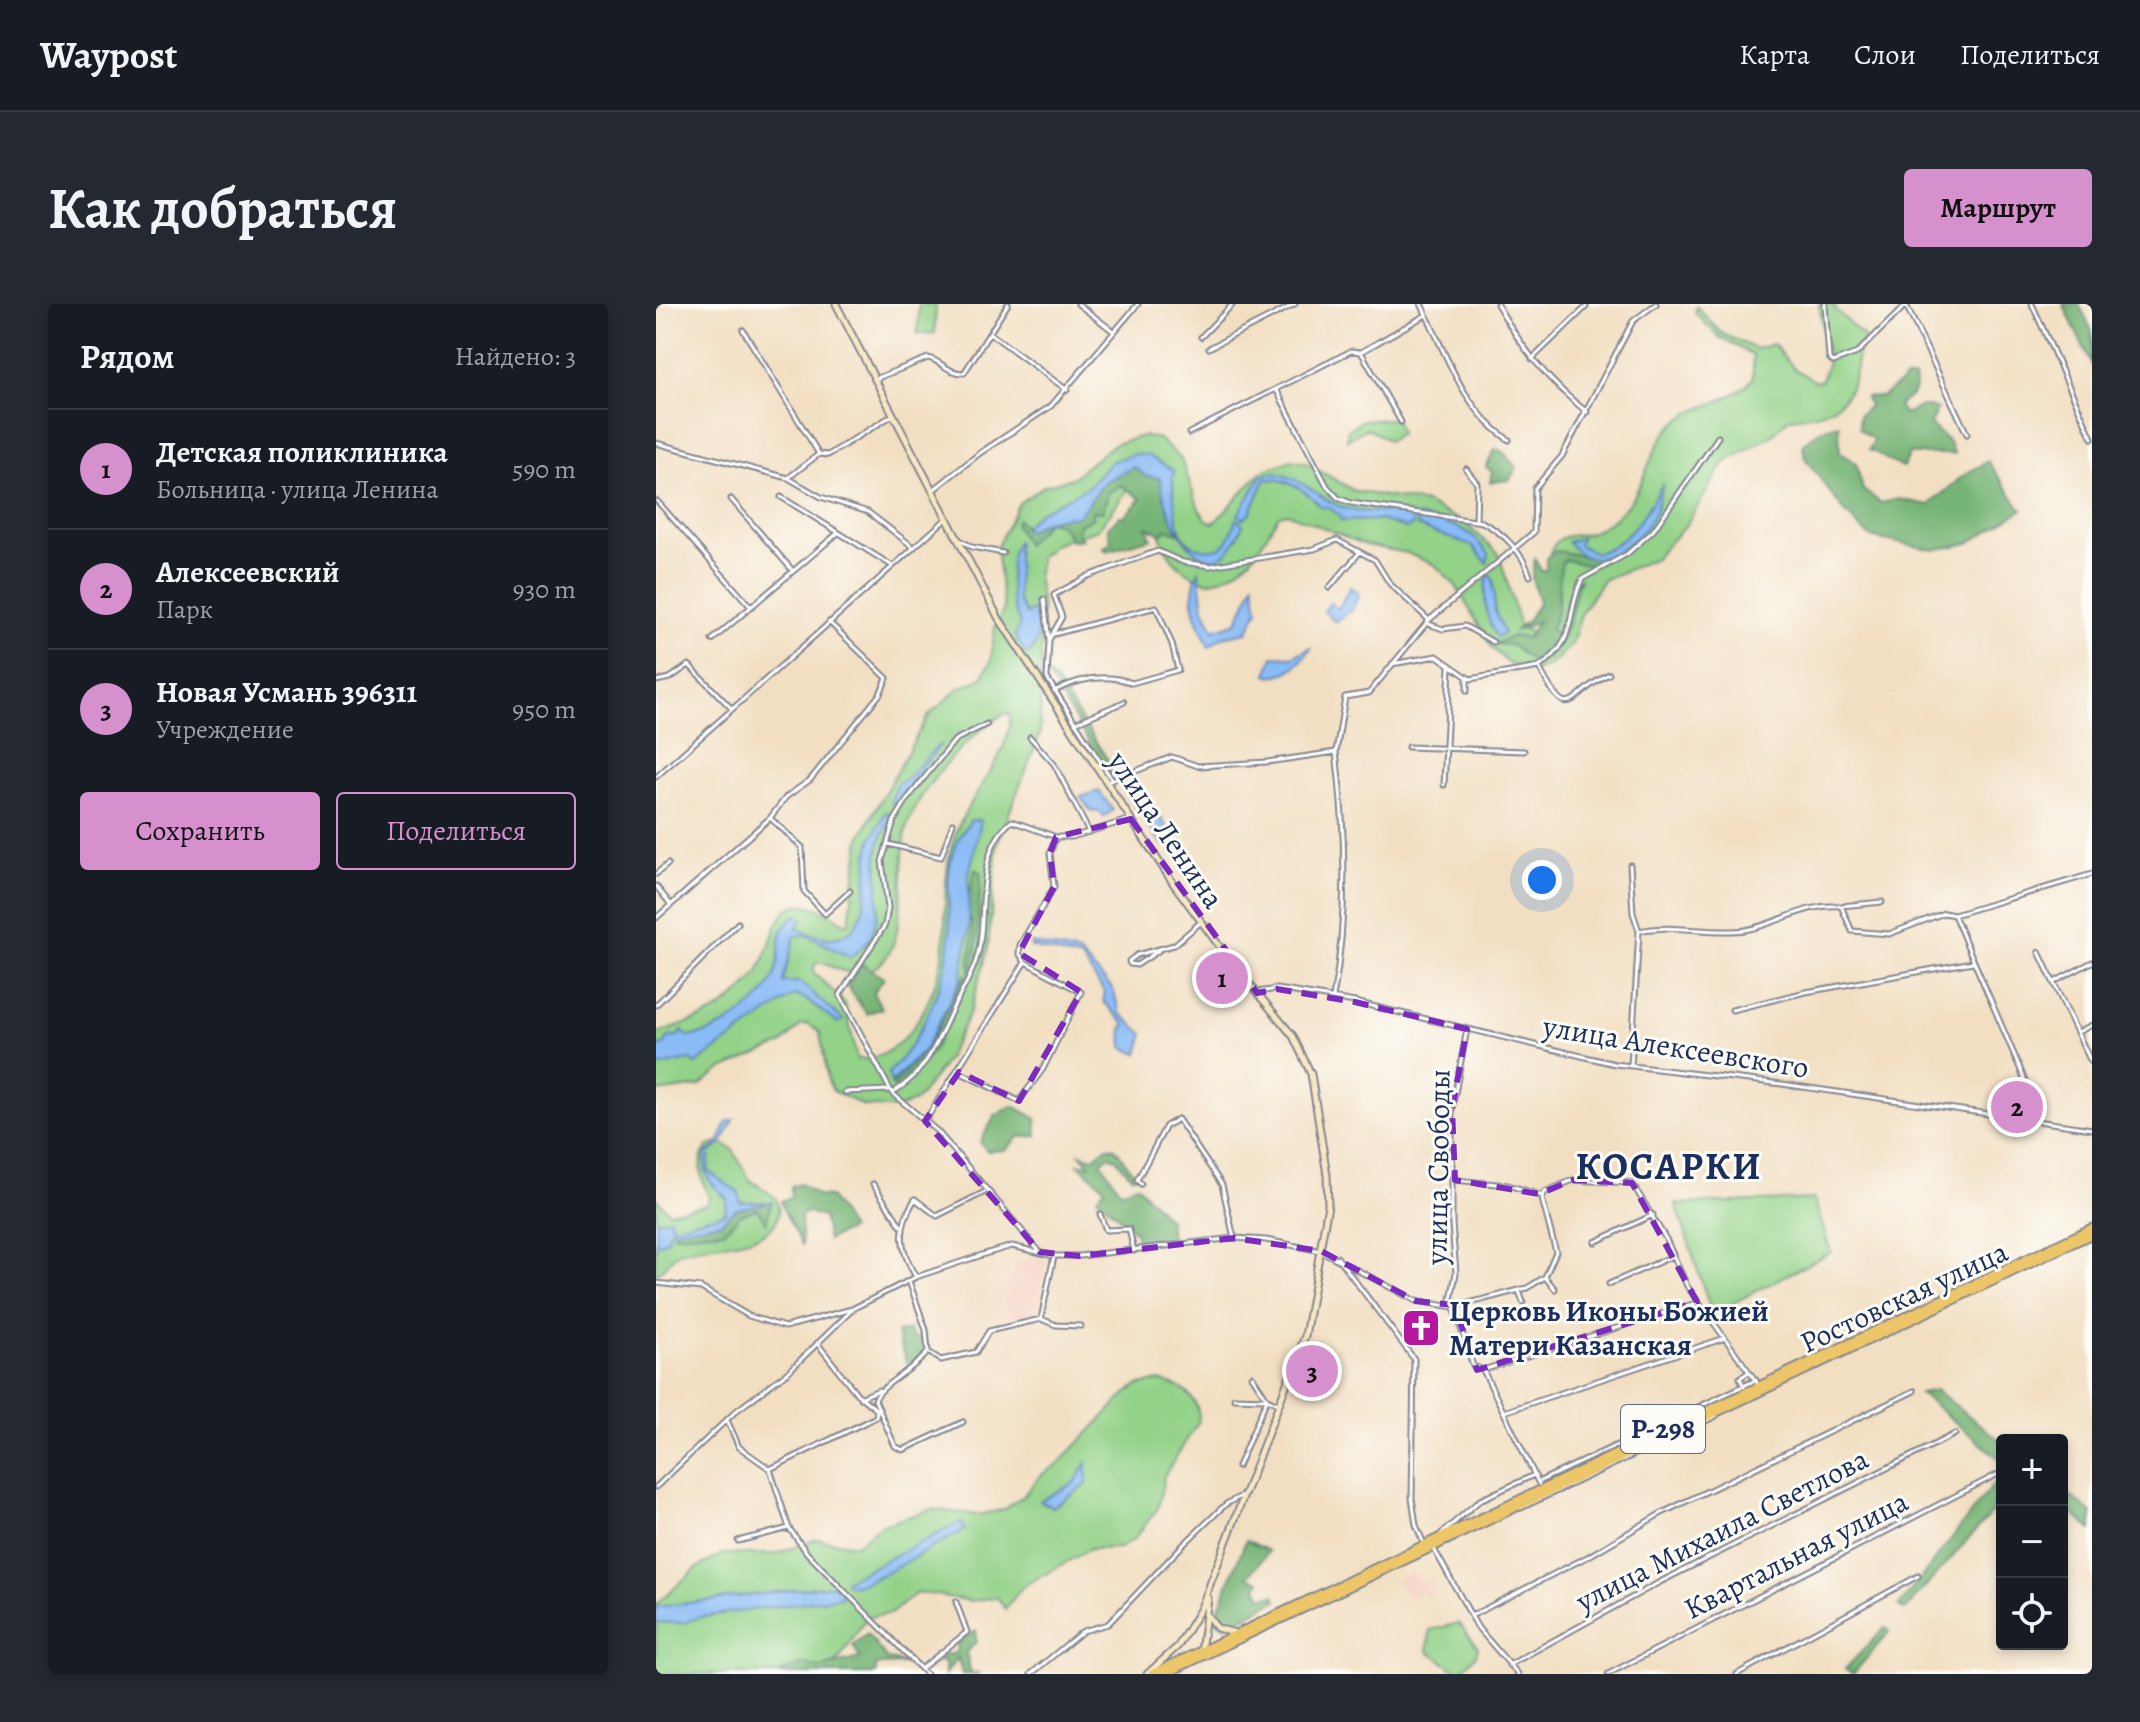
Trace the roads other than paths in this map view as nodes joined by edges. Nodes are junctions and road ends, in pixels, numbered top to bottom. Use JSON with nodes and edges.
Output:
{"nodes":[{"id":1,"x":836,"y":304,"type":"edge"},
{"id":2,"x":1008,"y":304,"type":"edge"},
{"id":3,"x":1078,"y":304,"type":"edge"},
{"id":4,"x":1138,"y":304,"type":"edge"},
{"id":5,"x":1233,"y":304,"type":"edge"},
{"id":6,"x":1295,"y":304,"type":"edge"},
{"id":7,"x":1421,"y":304,"type":"edge"},
{"id":8,"x":1497,"y":304,"type":"edge"},
{"id":9,"x":1656,"y":304,"type":"edge"},
{"id":10,"x":1825,"y":304,"type":"edge"},
{"id":11,"x":2032,"y":304,"type":"edge"},
{"id":12,"x":1906,"y":305,"type":"edge"},
{"id":13,"x":1586,"y":307,"type":"dead end"},
{"id":14,"x":1426,"y":314,"type":"junction"},
{"id":15,"x":743,"y":330,"type":"dead end"},
{"id":16,"x":1114,"y":332,"type":"junction"},
{"id":17,"x":991,"y":334,"type":"junction"},
{"id":18,"x":1201,"y":337,"type":"dead end"},
{"id":19,"x":1209,"y":348,"type":"dead end"},
{"id":20,"x":1361,"y":352,"type":"junction"},
{"id":21,"x":1532,"y":359,"type":"junction"},
{"id":22,"x":875,"y":379,"type":"junction"},
{"id":23,"x":1276,"y":389,"type":"junction"},
{"id":24,"x":1067,"y":390,"type":"junction"},
{"id":25,"x":1587,"y":412,"type":"junction"},
{"id":26,"x":893,"y":415,"type":"junction"},
{"id":27,"x":1401,"y":422,"type":"dead end"},
{"id":28,"x":1189,"y":433,"type":"dead end"},
{"id":29,"x":1967,"y":434,"type":"dead end"},
{"id":30,"x":1718,"y":437,"type":"dead end"},
{"id":31,"x":2092,"y":438,"type":"edge"},
{"id":32,"x":1509,"y":440,"type":"dead end"},
{"id":33,"x":656,"y":443,"type":"edge"},
{"id":34,"x":819,"y":454,"type":"junction"},
{"id":35,"x":1466,"y":469,"type":"dead end"},
{"id":36,"x":788,"y":478,"type":"junction"},
{"id":37,"x":932,"y":491,"type":"junction"},
{"id":38,"x":781,"y":497,"type":"dead end"},
{"id":39,"x":731,"y":499,"type":"dead end"},
{"id":40,"x":657,"y":501,"type":"edge"},
{"id":41,"x":946,"y":519,"type":"junction"},
{"id":42,"x":1476,"y":522,"type":"junction"},
{"id":43,"x":838,"y":533,"type":"junction"},
{"id":44,"x":957,"y":539,"type":"junction"},
{"id":45,"x":912,"y":546,"type":"junction"},
{"id":46,"x":1515,"y":550,"type":"junction"},
{"id":47,"x":1360,"y":552,"type":"junction"},
{"id":48,"x":1003,"y":553,"type":"dead end"},
{"id":49,"x":891,"y":565,"type":"junction"},
{"id":50,"x":793,"y":571,"type":"junction"},
{"id":51,"x":1530,"y":576,"type":"dead end"},
{"id":52,"x":1329,"y":588,"type":"dead end"},
{"id":53,"x":1044,"y":599,"type":"dead end"},
{"id":54,"x":750,"y":606,"type":"junction"},
{"id":55,"x":829,"y":622,"type":"junction"},
{"id":56,"x":1427,"y":622,"type":"junction"},
{"id":57,"x":1054,"y":634,"type":"junction"},
{"id":58,"x":712,"y":640,"type":"dead end"},
{"id":59,"x":1049,"y":640,"type":"junction"},
{"id":60,"x":1493,"y":642,"type":"dead end"},
{"id":61,"x":1391,"y":665,"type":"junction"},
{"id":62,"x":1450,"y":667,"type":"junction"},
{"id":63,"x":1539,"y":667,"type":"junction"},
{"id":64,"x":1609,"y":674,"type":"dead end"},
{"id":65,"x":1467,"y":678,"type":"junction"},
{"id":66,"x":656,"y":681,"type":"edge"},
{"id":67,"x":1054,"y":691,"type":"junction"},
{"id":68,"x":1467,"y":691,"type":"dead end"},
{"id":69,"x":1124,"y":702,"type":"dead end"},
{"id":70,"x":732,"y":709,"type":"junction"},
{"id":71,"x":1075,"y":723,"type":"junction"},
{"id":72,"x":987,"y":724,"type":"dead end"},
{"id":73,"x":1030,"y":737,"type":"dead end"},
{"id":74,"x":1408,"y":747,"type":"dead end"},
{"id":75,"x":1447,"y":747,"type":"junction"},
{"id":76,"x":1524,"y":751,"type":"dead end"},
{"id":77,"x":1336,"y":752,"type":"junction"},
{"id":78,"x":656,"y":777,"type":"edge"},
{"id":79,"x":1109,"y":781,"type":"junction"},
{"id":80,"x":1444,"y":785,"type":"dead end"},
{"id":81,"x":770,"y":818,"type":"junction"},
{"id":82,"x":1131,"y":819,"type":"junction"},
{"id":83,"x":953,"y":823,"type":"dead end"},
{"id":84,"x":1089,"y":832,"type":"junction"},
{"id":85,"x":1056,"y":837,"type":"junction"},
{"id":86,"x":888,"y":844,"type":"junction"},
{"id":87,"x":668,"y":864,"type":"dead end"},
{"id":88,"x":1630,"y":865,"type":"dead end"},
{"id":89,"x":656,"y":874,"type":"edge"},
{"id":90,"x":2092,"y":874,"type":"edge"},
{"id":91,"x":656,"y":886,"type":"edge"},
{"id":92,"x":850,"y":891,"type":"dead end"},
{"id":93,"x":1882,"y":902,"type":"dead end"},
{"id":94,"x":671,"y":905,"type":"junction"},
{"id":95,"x":1841,"y":906,"type":"junction"},
{"id":96,"x":1954,"y":915,"type":"junction"},
{"id":97,"x":656,"y":918,"type":"edge"},
{"id":98,"x":1201,"y":922,"type":"junction"},
{"id":99,"x":738,"y":923,"type":"dead end"},
{"id":100,"x":1639,"y":931,"type":"junction"},
{"id":101,"x":1158,"y":951,"type":"junction"},
{"id":102,"x":2039,"y":952,"type":"dead end"},
{"id":103,"x":1025,"y":962,"type":"junction"},
{"id":104,"x":1973,"y":962,"type":"junction"},
{"id":105,"x":2092,"y":962,"type":"edge"},
{"id":106,"x":2054,"y":982,"type":"junction"},
{"id":107,"x":1257,"y":993,"type":"junction"},
{"id":108,"x":1333,"y":998,"type":"junction"},
{"id":109,"x":656,"y":1005,"type":"edge"},
{"id":110,"x":1732,"y":1010,"type":"dead end"},
{"id":111,"x":2092,"y":1025,"type":"edge"},
{"id":112,"x":1467,"y":1029,"type":"junction"},
{"id":113,"x":2078,"y":1032,"type":"junction"},
{"id":114,"x":2092,"y":1064,"type":"edge"},
{"id":115,"x":1631,"y":1066,"type":"junction"},
{"id":116,"x":959,"y":1072,"type":"junction"},
{"id":117,"x":891,"y":1091,"type":"junction"},
{"id":118,"x":845,"y":1092,"type":"dead end"},
{"id":119,"x":2033,"y":1120,"type":"junction"},
{"id":120,"x":925,"y":1121,"type":"junction"},
{"id":121,"x":2092,"y":1129,"type":"edge"},
{"id":122,"x":1454,"y":1180,"type":"junction"},
{"id":123,"x":873,"y":1184,"type":"dead end"},
{"id":124,"x":1141,"y":1184,"type":"dead end"},
{"id":125,"x":985,"y":1192,"type":"junction"},
{"id":126,"x":1543,"y":1196,"type":"junction"},
{"id":127,"x":1100,"y":1214,"type":"dead end"},
{"id":128,"x":1653,"y":1215,"type":"junction"},
{"id":129,"x":901,"y":1226,"type":"junction"},
{"id":130,"x":2092,"y":1228,"type":"edge"},
{"id":131,"x":2092,"y":1234,"type":"edge"},
{"id":132,"x":1234,"y":1238,"type":"junction"},
{"id":133,"x":1595,"y":1242,"type":"dead end"},
{"id":134,"x":1134,"y":1251,"type":"junction"},
{"id":135,"x":1321,"y":1251,"type":"junction"},
{"id":136,"x":1040,"y":1252,"type":"junction"},
{"id":137,"x":1054,"y":1256,"type":"junction"},
{"id":138,"x":1673,"y":1256,"type":"junction"},
{"id":139,"x":1337,"y":1257,"type":"junction"},
{"id":140,"x":916,"y":1277,"type":"junction"},
{"id":141,"x":1545,"y":1277,"type":"junction"},
{"id":142,"x":909,"y":1281,"type":"junction"},
{"id":143,"x":656,"y":1283,"type":"edge"},
{"id":144,"x":1609,"y":1284,"type":"dead end"},
{"id":145,"x":1555,"y":1289,"type":"dead end"},
{"id":146,"x":1519,"y":1291,"type":"junction"},
{"id":147,"x":1523,"y":1302,"type":"dead end"},
{"id":148,"x":1697,"y":1302,"type":"junction"},
{"id":149,"x":1452,"y":1306,"type":"junction"},
{"id":150,"x":854,"y":1308,"type":"junction"},
{"id":151,"x":1041,"y":1319,"type":"junction"},
{"id":152,"x":1081,"y":1326,"type":"dead end"},
{"id":153,"x":1726,"y":1338,"type":"junction"},
{"id":154,"x":817,"y":1343,"type":"junction"},
{"id":155,"x":928,"y":1352,"type":"junction"},
{"id":156,"x":1483,"y":1370,"type":"junction"},
{"id":157,"x":1749,"y":1372,"type":"junction"},
{"id":158,"x":1252,"y":1376,"type":"dead end"},
{"id":159,"x":1758,"y":1385,"type":"junction"},
{"id":160,"x":1744,"y":1387,"type":"junction"},
{"id":161,"x":879,"y":1390,"type":"junction"},
{"id":162,"x":1914,"y":1391,"type":"dead end"},
{"id":163,"x":860,"y":1398,"type":"junction"},
{"id":164,"x":1234,"y":1398,"type":"dead end"},
{"id":165,"x":1267,"y":1399,"type":"junction"},
{"id":166,"x":1280,"y":1405,"type":"junction"},
{"id":167,"x":877,"y":1410,"type":"junction"},
{"id":168,"x":1504,"y":1412,"type":"junction"},
{"id":169,"x":727,"y":1420,"type":"junction"},
{"id":170,"x":963,"y":1422,"type":"dead end"},
{"id":171,"x":1955,"y":1434,"type":"dead end"},
{"id":172,"x":1238,"y":1466,"type":"dead end"},
{"id":173,"x":770,"y":1469,"type":"junction"},
{"id":174,"x":1534,"y":1475,"type":"junction"},
{"id":175,"x":1996,"y":1475,"type":"edge"},
{"id":176,"x":1540,"y":1485,"type":"junction"},
{"id":177,"x":656,"y":1487,"type":"edge"},
{"id":178,"x":1245,"y":1494,"type":"junction"},
{"id":179,"x":789,"y":1528,"type":"junction"},
{"id":180,"x":1440,"y":1536,"type":"junction"},
{"id":181,"x":738,"y":1541,"type":"dead end"},
{"id":182,"x":1428,"y":1545,"type":"junction"},
{"id":183,"x":1918,"y":1576,"type":"dead end"},
{"id":184,"x":1209,"y":1590,"type":"junction"},
{"id":185,"x":956,"y":1602,"type":"dead end"},
{"id":186,"x":1206,"y":1614,"type":"junction"},
{"id":187,"x":1471,"y":1616,"type":"junction"},
{"id":188,"x":1236,"y":1633,"type":"junction"},
{"id":189,"x":1185,"y":1637,"type":"junction"},
{"id":190,"x":1201,"y":1650,"type":"junction"},
{"id":191,"x":1509,"y":1665,"type":"junction"},
{"id":192,"x":922,"y":1668,"type":"junction"},
{"id":193,"x":926,"y":1674,"type":"edge"},
{"id":194,"x":1031,"y":1674,"type":"edge"},
{"id":195,"x":1149,"y":1674,"type":"edge"},
{"id":196,"x":1165,"y":1674,"type":"edge"},
{"id":197,"x":1518,"y":1674,"type":"edge"},
{"id":198,"x":1608,"y":1674,"type":"edge"},
{"id":199,"x":1737,"y":1674,"type":"edge"}],
"edges":[{"from":1,"to":22,"type":"main road","name":"улица Ленина"},
{"from":2,"to":17,"type":"street"},
{"from":3,"to":16,"type":"street"},
{"from":4,"to":16,"type":"street"},
{"from":5,"to":18,"type":"street"},
{"from":6,"to":19,"type":"street"},
{"from":7,"to":14,"type":"street"},
{"from":8,"to":21,"type":"street"},
{"from":9,"to":25,"type":"street"},
{"from":10,"to":12,"type":"street"},
{"from":11,"to":31,"type":"street"},
{"from":12,"to":29,"type":"street"},
{"from":13,"to":21,"type":"street"},
{"from":14,"to":20,"type":"street"},
{"from":14,"to":32,"type":"street"},
{"from":15,"to":34,"type":"street"},
{"from":16,"to":24,"type":"street"},
{"from":17,"to":22,"type":"street"},
{"from":17,"to":24,"type":"street"},
{"from":20,"to":23,"type":"street"},
{"from":20,"to":27,"type":"street"},
{"from":21,"to":25,"type":"street"},
{"from":22,"to":26,"type":"main road","name":"улица Ленина"},
{"from":23,"to":28,"type":"street"},
{"from":23,"to":42,"type":"street"},
{"from":24,"to":37,"type":"street"},
{"from":25,"to":46,"type":"street"},
{"from":26,"to":34,"type":"street"},
{"from":26,"to":37,"type":"main road","name":"улица Ленина"},
{"from":30,"to":63,"type":"street"},
{"from":33,"to":36,"type":"street"},
{"from":34,"to":36,"type":"street"},
{"from":35,"to":42,"type":"street"},
{"from":36,"to":45,"type":"street"},
{"from":37,"to":41,"type":"main road","name":"улица Ленина"},
{"from":38,"to":43,"type":"street"},
{"from":39,"to":50,"type":"street"},
{"from":40,"to":54,"type":"street"},
{"from":41,"to":44,"type":"main road","name":"улица Ленина"},
{"from":41,"to":45,"type":"street"},
{"from":42,"to":46,"type":"street"},
{"from":43,"to":49,"type":"street"},
{"from":43,"to":50,"type":"street"},
{"from":44,"to":48,"type":"street"},
{"from":44,"to":79,"type":"main road","name":"улица Ленина"},
{"from":45,"to":49,"type":"street"},
{"from":46,"to":51,"type":"street"},
{"from":46,"to":56,"type":"street"},
{"from":47,"to":52,"type":"street"},
{"from":47,"to":56,"type":"street"},
{"from":47,"to":57,"type":"street"},
{"from":49,"to":55,"type":"street"},
{"from":50,"to":54,"type":"street"},
{"from":53,"to":59,"type":"street"},
{"from":54,"to":58,"type":"street"},
{"from":55,"to":70,"type":"street"},
{"from":55,"to":81,"type":"street"},
{"from":56,"to":60,"type":"street"},
{"from":56,"to":61,"type":"street"},
{"from":57,"to":59,"type":"street"},
{"from":57,"to":67,"type":"street"},
{"from":59,"to":67,"type":"street"},
{"from":61,"to":62,"type":"street"},
{"from":61,"to":77,"type":"street"},
{"from":62,"to":65,"type":"street"},
{"from":62,"to":75,"type":"street"},
{"from":63,"to":64,"type":"street"},
{"from":63,"to":65,"type":"street"},
{"from":65,"to":68,"type":"street"},
{"from":66,"to":70,"type":"street"},
{"from":67,"to":71,"type":"street"},
{"from":69,"to":71,"type":"street"},
{"from":70,"to":78,"type":"street"},
{"from":71,"to":79,"type":"street"},
{"from":72,"to":86,"type":"street"},
{"from":73,"to":84,"type":"street"},
{"from":74,"to":75,"type":"street"},
{"from":75,"to":76,"type":"street"},
{"from":75,"to":80,"type":"street"},
{"from":77,"to":79,"type":"street"},
{"from":77,"to":108,"type":"street"},
{"from":79,"to":82,"type":"main road","name":"улица Ленина"},
{"from":81,"to":92,"type":"street"},
{"from":81,"to":94,"type":"street"},
{"from":82,"to":84,"type":"street"},
{"from":82,"to":98,"type":"main road","name":"улица Ленина"},
{"from":83,"to":86,"type":"street"},
{"from":84,"to":85,"type":"street"},
{"from":85,"to":103,"type":"street"},
{"from":85,"to":117,"type":"street"},
{"from":86,"to":117,"type":"street"},
{"from":87,"to":89,"type":"street"},
{"from":88,"to":100,"type":"street"},
{"from":90,"to":96,"type":"street"},
{"from":91,"to":94,"type":"street"},
{"from":93,"to":95,"type":"street"},
{"from":94,"to":97,"type":"street"},
{"from":95,"to":96,"type":"street"},
{"from":95,"to":100,"type":"street"},
{"from":96,"to":104,"type":"street"},
{"from":98,"to":101,"type":"street"},
{"from":98,"to":107,"type":"main road","name":"улица Ленина"},
{"from":99,"to":109,"type":"street"},
{"from":100,"to":115,"type":"street"},
{"from":101,"to":101,"type":"street"},
{"from":102,"to":106,"type":"street"},
{"from":103,"to":116,"type":"street"},
{"from":103,"to":116,"type":"street"},
{"from":104,"to":110,"type":"street"},
{"from":104,"to":119,"type":"street"},
{"from":105,"to":106,"type":"street"},
{"from":106,"to":113,"type":"street"},
{"from":107,"to":108,"type":"street","name":"улица Алексеевского"},
{"from":107,"to":135,"type":"main road","name":"улица Ленина"},
{"from":108,"to":112,"type":"street","name":"улица Алексеевского"},
{"from":111,"to":113,"type":"street"},
{"from":112,"to":115,"type":"street","name":"улица Алексеевского"},
{"from":112,"to":122,"type":"street","name":"улица Свободы"},
{"from":113,"to":114,"type":"street"},
{"from":115,"to":119,"type":"street","name":"улица Алексеевского"},
{"from":116,"to":120,"type":"street"},
{"from":117,"to":118,"type":"street"},
{"from":117,"to":120,"type":"street"},
{"from":119,"to":121,"type":"street","name":"улица Алексеевского"},
{"from":120,"to":125,"type":"street"},
{"from":122,"to":126,"type":"street"},
{"from":122,"to":149,"type":"street","name":"улица Свободы"},
{"from":123,"to":129,"type":"street"},
{"from":124,"to":132,"type":"street"},
{"from":125,"to":129,"type":"street"},
{"from":125,"to":136,"type":"street"},
{"from":126,"to":128,"type":"street"},
{"from":126,"to":141,"type":"street"},
{"from":127,"to":134,"type":"street"},
{"from":128,"to":133,"type":"street"},
{"from":128,"to":138,"type":"street"},
{"from":129,"to":140,"type":"street"},
{"from":130,"to":159,"type":"highway","name":"Ростовская улица","number":"Р-298"},
{"from":131,"to":159,"type":"highway","name":"Ростовская улица","number":"Р-298"},
{"from":132,"to":134,"type":"street","name":"улица Свободы"},
{"from":132,"to":135,"type":"street","name":"улица Свободы"},
{"from":134,"to":137,"type":"street","name":"улица Свободы"},
{"from":135,"to":139,"type":"street","name":"улица Свободы"},
{"from":135,"to":166,"type":"main road","name":"улица Ленина"},
{"from":136,"to":137,"type":"street","name":"улица Свободы"},
{"from":136,"to":140,"type":"street","name":"улица Свободы"},
{"from":137,"to":151,"type":"street"},
{"from":138,"to":144,"type":"street"},
{"from":138,"to":148,"type":"street"},
{"from":139,"to":149,"type":"street","name":"улица Свободы"},
{"from":139,"to":182,"type":"street"},
{"from":140,"to":142,"type":"street","name":"улица Свободы"},
{"from":141,"to":145,"type":"street"},
{"from":141,"to":146,"type":"street","name":"улица Свободы"},
{"from":142,"to":150,"type":"street","name":"улица Свободы"},
{"from":142,"to":155,"type":"street"},
{"from":143,"to":150,"type":"street"},
{"from":146,"to":147,"type":"street"},
{"from":146,"to":149,"type":"street","name":"улица Свободы"},
{"from":148,"to":153,"type":"street"},
{"from":148,"to":156,"type":"street"},
{"from":149,"to":156,"type":"street","name":"улица Свободы"},
{"from":150,"to":154,"type":"street"},
{"from":151,"to":152,"type":"street"},
{"from":151,"to":155,"type":"street"},
{"from":153,"to":157,"type":"street"},
{"from":153,"to":168,"type":"street"},
{"from":154,"to":163,"type":"street"},
{"from":154,"to":169,"type":"street"},
{"from":155,"to":161,"type":"street"},
{"from":156,"to":168,"type":"street","name":"улица Свободы"},
{"from":157,"to":159,"type":"street"},
{"from":157,"to":160,"type":"street"},
{"from":158,"to":165,"type":"street"},
{"from":159,"to":160,"type":"street"},
{"from":159,"to":176,"type":"highway","name":"Ростовская улица","number":"Р-298"},
{"from":159,"to":182,"type":"highway","name":"Ростовская улица","number":"Р-298"},
{"from":160,"to":176,"type":"street"},
{"from":161,"to":163,"type":"street"},
{"from":161,"to":167,"type":"street"},
{"from":162,"to":187,"type":"street"},
{"from":163,"to":167,"type":"street"},
{"from":164,"to":165,"type":"street"},
{"from":165,"to":166,"type":"street"},
{"from":165,"to":172,"type":"street"},
{"from":166,"to":178,"type":"main road","name":"улица Ленина"},
{"from":167,"to":170,"type":"street"},
{"from":167,"to":173,"type":"street"},
{"from":168,"to":174,"type":"street","name":"улица Свободы"},
{"from":169,"to":173,"type":"street"},
{"from":169,"to":177,"type":"street"},
{"from":171,"to":191,"type":"street","name":"улица Михаила Светлова"},
{"from":173,"to":179,"type":"street"},
{"from":174,"to":176,"type":"street","name":"улица Свободы"},
{"from":174,"to":180,"type":"street","name":"Ростовская улица"},
{"from":175,"to":198,"type":"street","name":"Квартальная улица"},
{"from":176,"to":180,"type":"highway","name":"Ростовская улица","number":"Р-298"},
{"from":178,"to":184,"type":"main road","name":"улица Ленина"},
{"from":178,"to":194,"type":"street"},
{"from":179,"to":181,"type":"street"},
{"from":179,"to":192,"type":"street"},
{"from":180,"to":182,"type":"highway","name":"Ростовская улица","number":"Р-298"},
{"from":182,"to":187,"type":"street"},
{"from":182,"to":188,"type":"highway","name":"Ростовская улица","number":"Р-298"},
{"from":182,"to":190,"type":"highway","name":"Ростовская улица","number":"Р-298"},
{"from":183,"to":199,"type":"street"},
{"from":184,"to":186,"type":"main road"},
{"from":184,"to":189,"type":"main road"},
{"from":185,"to":192,"type":"street"},
{"from":186,"to":188,"type":"main road"},
{"from":186,"to":190,"type":"main road"},
{"from":187,"to":191,"type":"street"},
{"from":188,"to":190,"type":"highway","number":"Р-298"},
{"from":189,"to":190,"type":"main road"},
{"from":189,"to":195,"type":"main road"},
{"from":190,"to":195,"type":"highway","number":"Р-298"},
{"from":190,"to":196,"type":"highway","number":"Р-298"},
{"from":191,"to":197,"type":"street"},
{"from":192,"to":193,"type":"street"}]}
